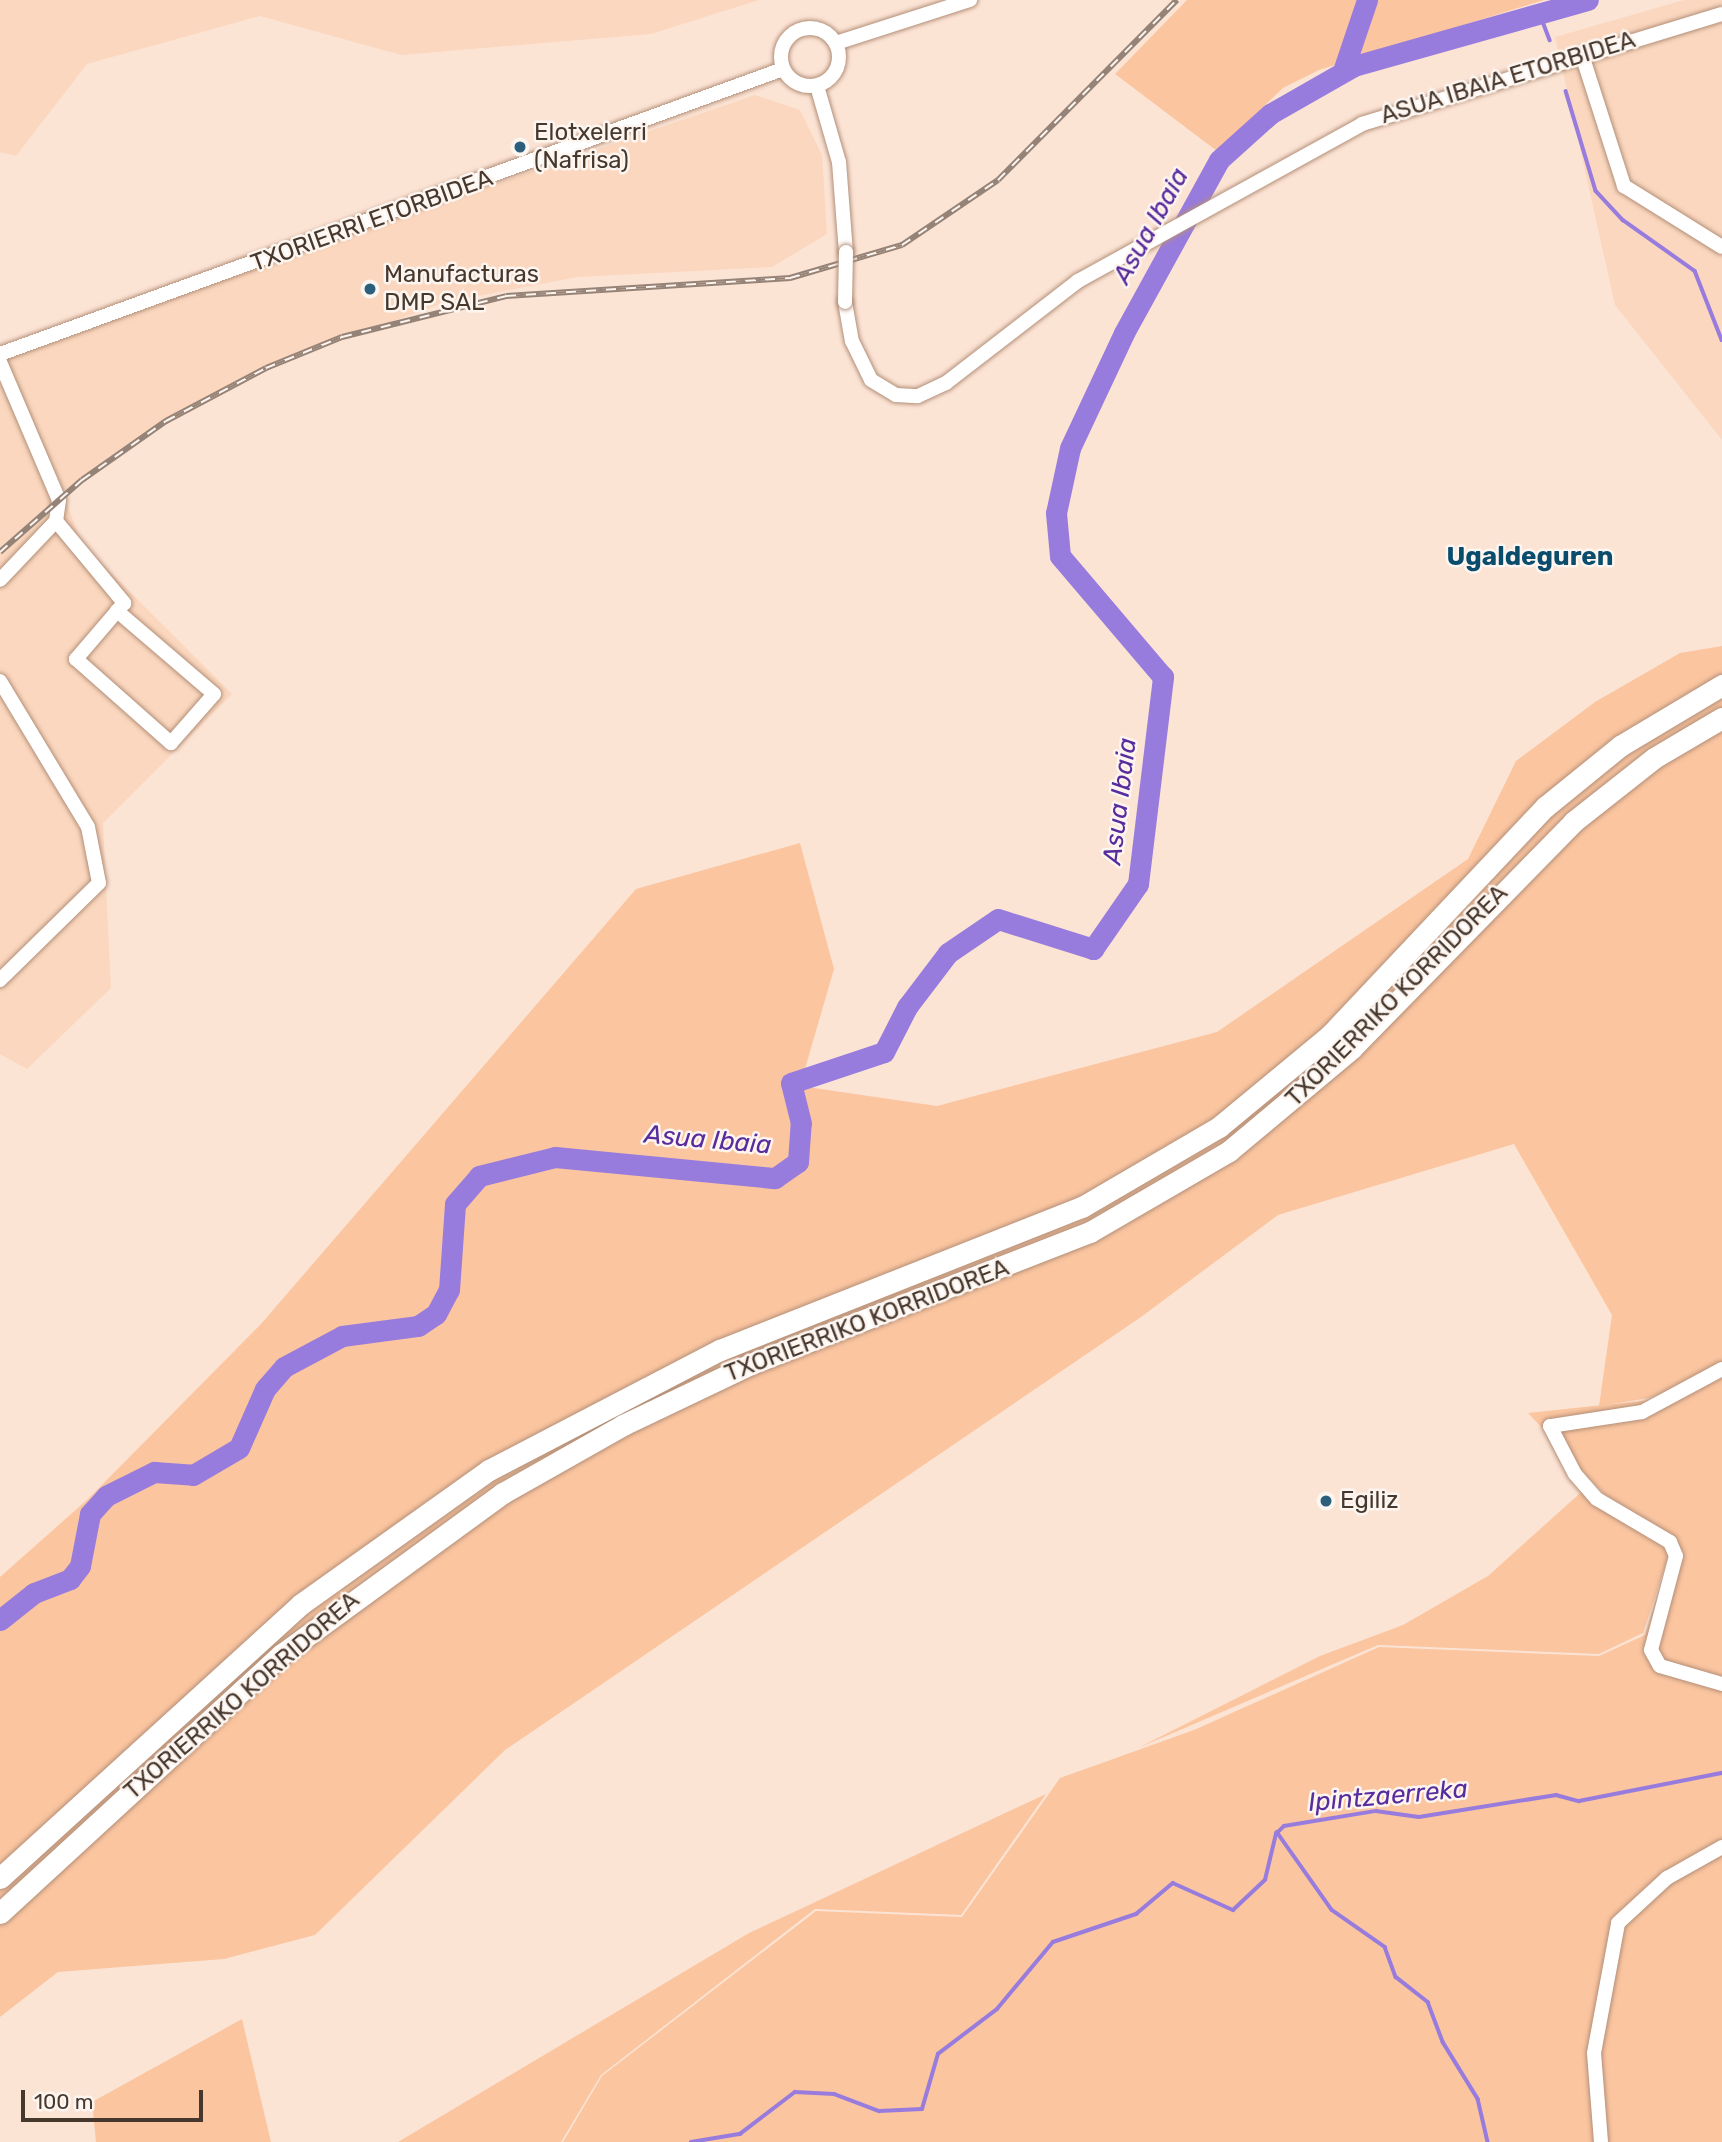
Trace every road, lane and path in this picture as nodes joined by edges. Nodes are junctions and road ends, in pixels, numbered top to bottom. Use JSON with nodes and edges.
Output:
{"nodes":[{"id":1,"x":970,"y":0,"type":"edge"},
{"id":2,"x":1722,"y":14,"type":"edge"},
{"id":3,"x":836,"y":43,"type":"junction"},
{"id":4,"x":1582,"y":55,"type":"junction"},
{"id":5,"x":783,"y":69,"type":"junction"},
{"id":6,"x":817,"y":86,"type":"junction"},
{"id":7,"x":1722,"y":247,"type":"edge"},
{"id":8,"x":0,"y":354,"type":"edge"},
{"id":9,"x":0,"y":362,"type":"edge"},
{"id":10,"x":56,"y":521,"type":"junction"},
{"id":11,"x":0,"y":580,"type":"edge"},
{"id":12,"x":117,"y":611,"type":"junction"},
{"id":13,"x":0,"y":681,"type":"edge"},
{"id":14,"x":1722,"y":685,"type":"edge"},
{"id":15,"x":1722,"y":718,"type":"edge"},
{"id":16,"x":0,"y":980,"type":"edge"},
{"id":17,"x":1722,"y":1369,"type":"edge"},
{"id":18,"x":1722,"y":1684,"type":"edge"},
{"id":19,"x":1722,"y":1847,"type":"edge"},
{"id":20,"x":0,"y":1878,"type":"edge"},
{"id":21,"x":0,"y":1913,"type":"edge"},
{"id":22,"x":1601,"y":2142,"type":"edge"}],
"edges":[{"from":1,"to":3,"type":"street"},
{"from":2,"to":4,"type":"street","name":"ASUA IBAIA ETORBIDEA"},
{"from":3,"to":5,"type":"street"},
{"from":3,"to":6,"type":"street"},
{"from":4,"to":6,"type":"street","name":"ASUA IBAIA ETORBIDEA","bridge":true},
{"from":4,"to":7,"type":"street"},
{"from":5,"to":6,"type":"street"},
{"from":5,"to":8,"type":"street","name":"TXORIERRI ETORBIDEA"},
{"from":9,"to":10,"type":"street"},
{"from":10,"to":11,"type":"street"},
{"from":10,"to":12,"type":"street"},
{"from":12,"to":12,"type":"street"},
{"from":13,"to":16,"type":"street"},
{"from":14,"to":20,"type":"highway","name":"TXORIERRIKO KORRIDOREA"},
{"from":15,"to":21,"type":"highway","name":"TXORIERRIKO KORRIDOREA"},
{"from":17,"to":18,"type":"street"},
{"from":19,"to":22,"type":"street"}]}
